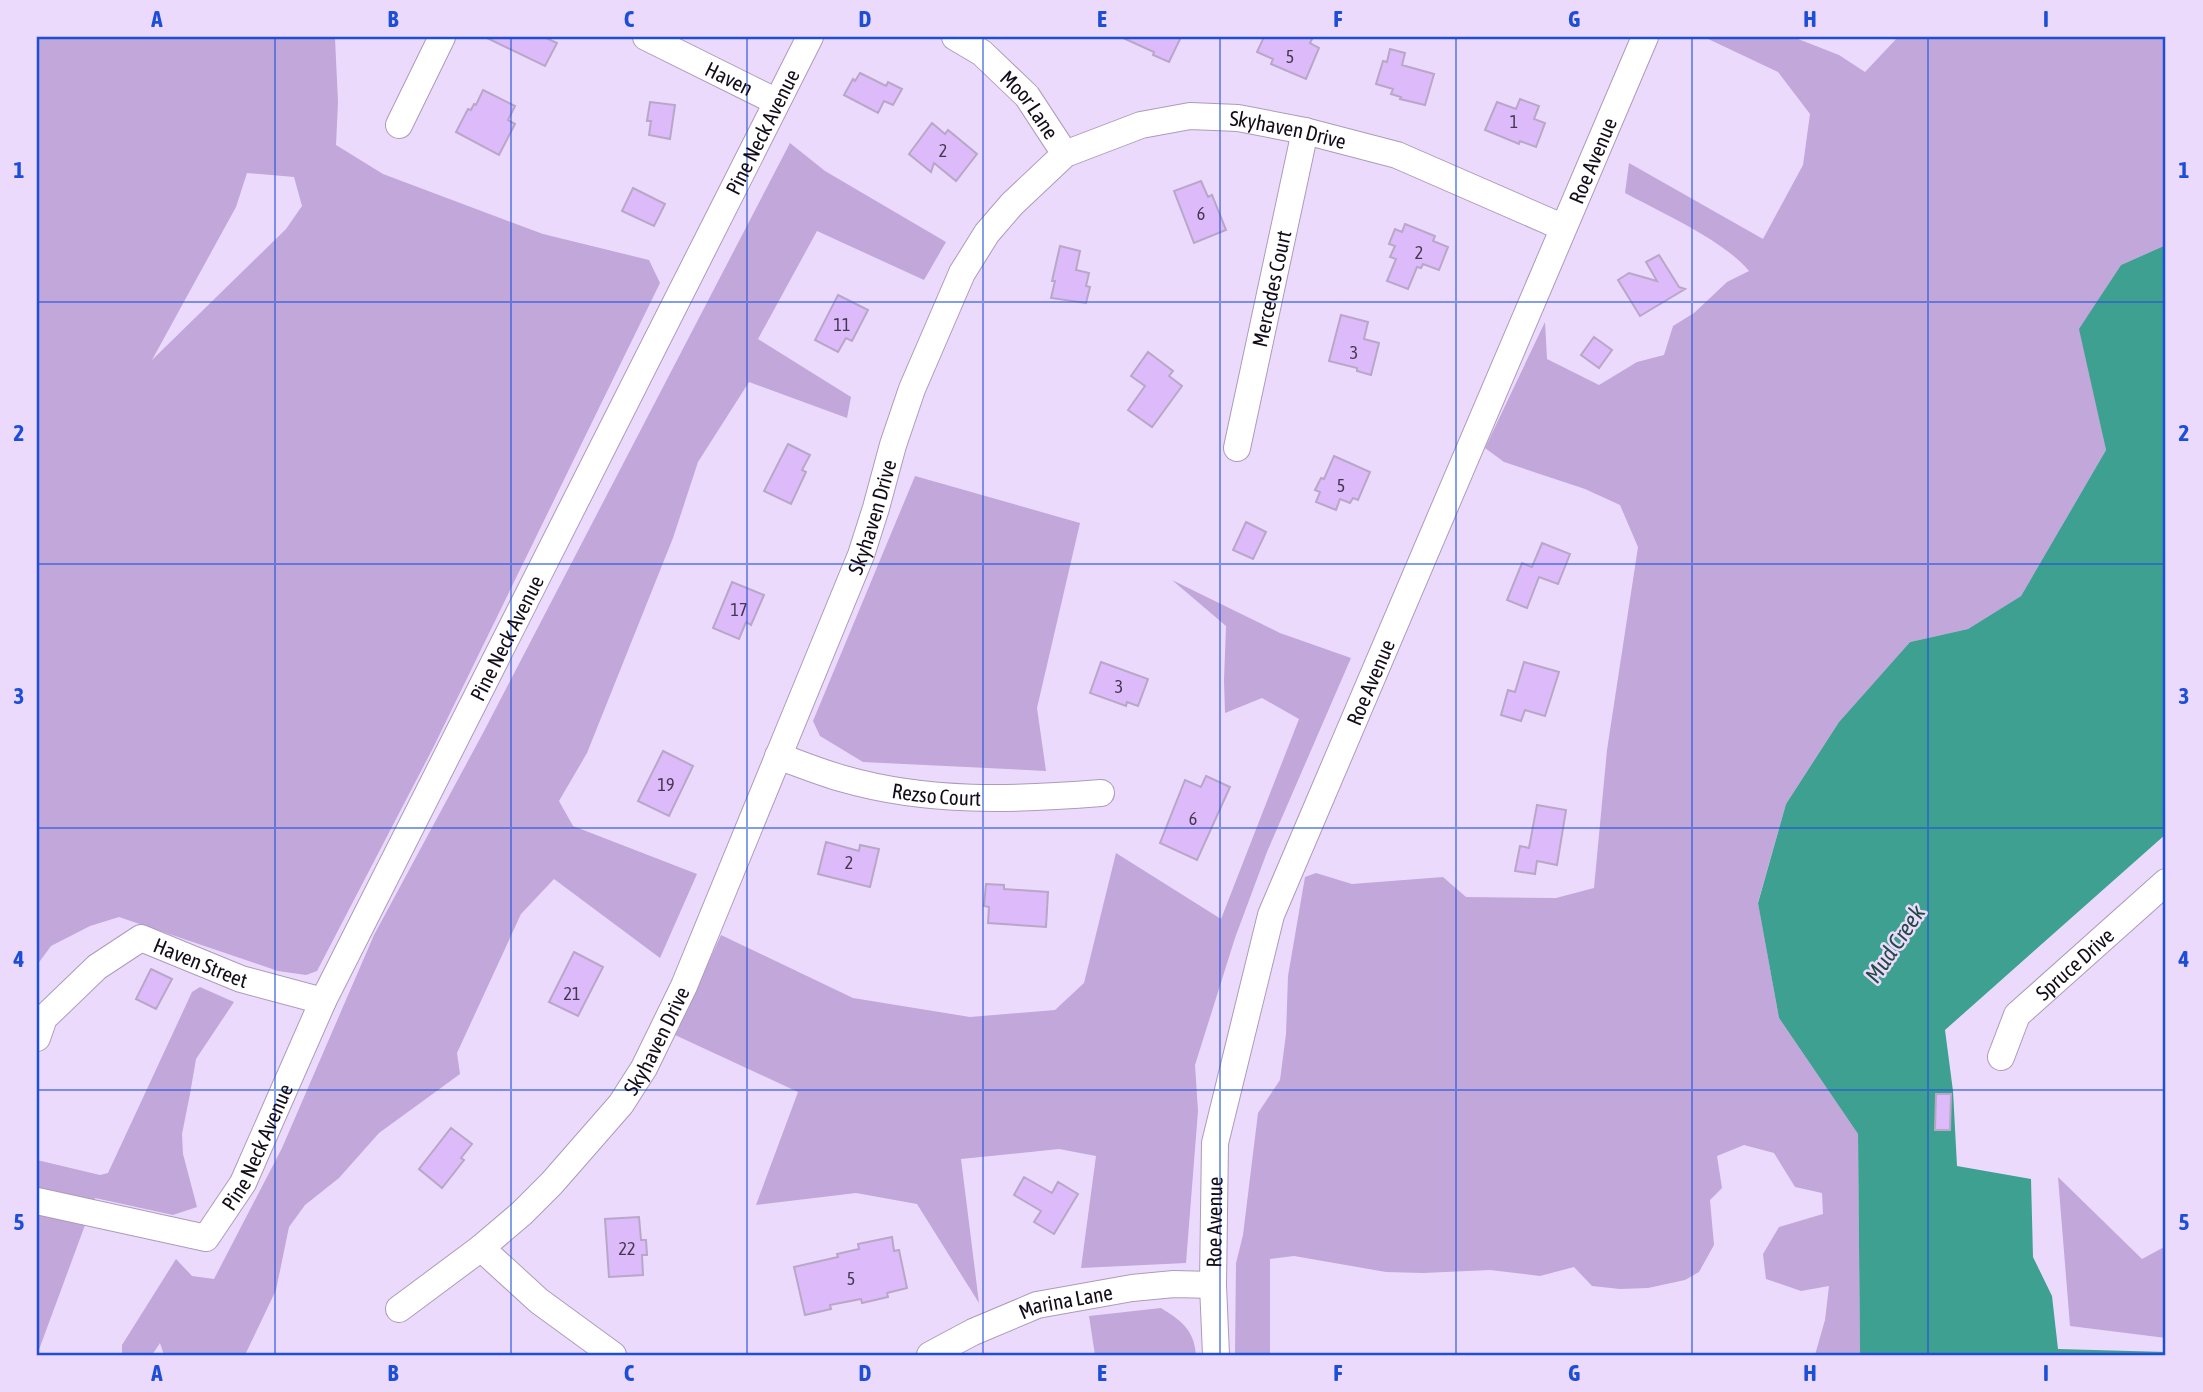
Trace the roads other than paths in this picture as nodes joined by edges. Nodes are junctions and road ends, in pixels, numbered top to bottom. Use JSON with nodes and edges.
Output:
{"nodes":[{"id":1,"x":442,"y":37,"type":"edge"},
{"id":2,"x":646,"y":37,"type":"edge"},
{"id":3,"x":810,"y":37,"type":"edge"},
{"id":4,"x":955,"y":37,"type":"edge"},
{"id":5,"x":1645,"y":37,"type":"edge"},
{"id":6,"x":775,"y":101,"type":"junction"},
{"id":7,"x":399,"y":125,"type":"dead end"},
{"id":8,"x":1305,"y":131,"type":"junction"},
{"id":9,"x":1065,"y":154,"type":"junction"},
{"id":10,"x":1562,"y":227,"type":"junction"},
{"id":11,"x":1237,"y":448,"type":"dead end"},
{"id":12,"x":778,"y":756,"type":"junction"},
{"id":13,"x":1101,"y":793,"type":"dead end"},
{"id":14,"x":2166,"y":882,"type":"edge"},
{"id":15,"x":323,"y":1001,"type":"junction"},
{"id":16,"x":37,"y":1038,"type":"edge"},
{"id":17,"x":2001,"y":1057,"type":"dead end"},
{"id":18,"x":37,"y":1201,"type":"edge"},
{"id":19,"x":481,"y":1248,"type":"junction"},
{"id":20,"x":1213,"y":1285,"type":"junction"},
{"id":21,"x":399,"y":1309,"type":"dead end"},
{"id":22,"x":613,"y":1355,"type":"edge"},
{"id":23,"x":930,"y":1355,"type":"edge"},
{"id":24,"x":1216,"y":1355,"type":"edge"}],
"edges":[{"from":1,"to":7,"type":"street"},
{"from":2,"to":6,"type":"street","name":"Haven"},
{"from":3,"to":6,"type":"street","name":"Pine Neck Avenue"},
{"from":4,"to":9,"type":"street","name":"Moor Lane"},
{"from":5,"to":10,"type":"street","name":"Roe Avenue"},
{"from":6,"to":15,"type":"street","name":"Pine Neck Avenue"},
{"from":8,"to":9,"type":"street","name":"Skyhaven Drive"},
{"from":8,"to":10,"type":"street","name":"Skyhaven Drive"},
{"from":8,"to":11,"type":"street","name":"Mercedes Court"},
{"from":9,"to":12,"type":"street","name":"Skyhaven Drive"},
{"from":10,"to":20,"type":"street","name":"Roe Avenue"},
{"from":12,"to":13,"type":"street","name":"Rezso Court"},
{"from":12,"to":19,"type":"street","name":"Skyhaven Drive"},
{"from":14,"to":17,"type":"street","name":"Spruce Drive"},
{"from":15,"to":16,"type":"street","name":"Haven Street"},
{"from":15,"to":18,"type":"street","name":"Pine Neck Avenue"},
{"from":19,"to":21,"type":"street","name":"Skyhaven Drive"},
{"from":19,"to":22,"type":"street"},
{"from":20,"to":23,"type":"street","name":"Marina Lane"},
{"from":20,"to":24,"type":"street","name":"Roe Avenue"}]}
